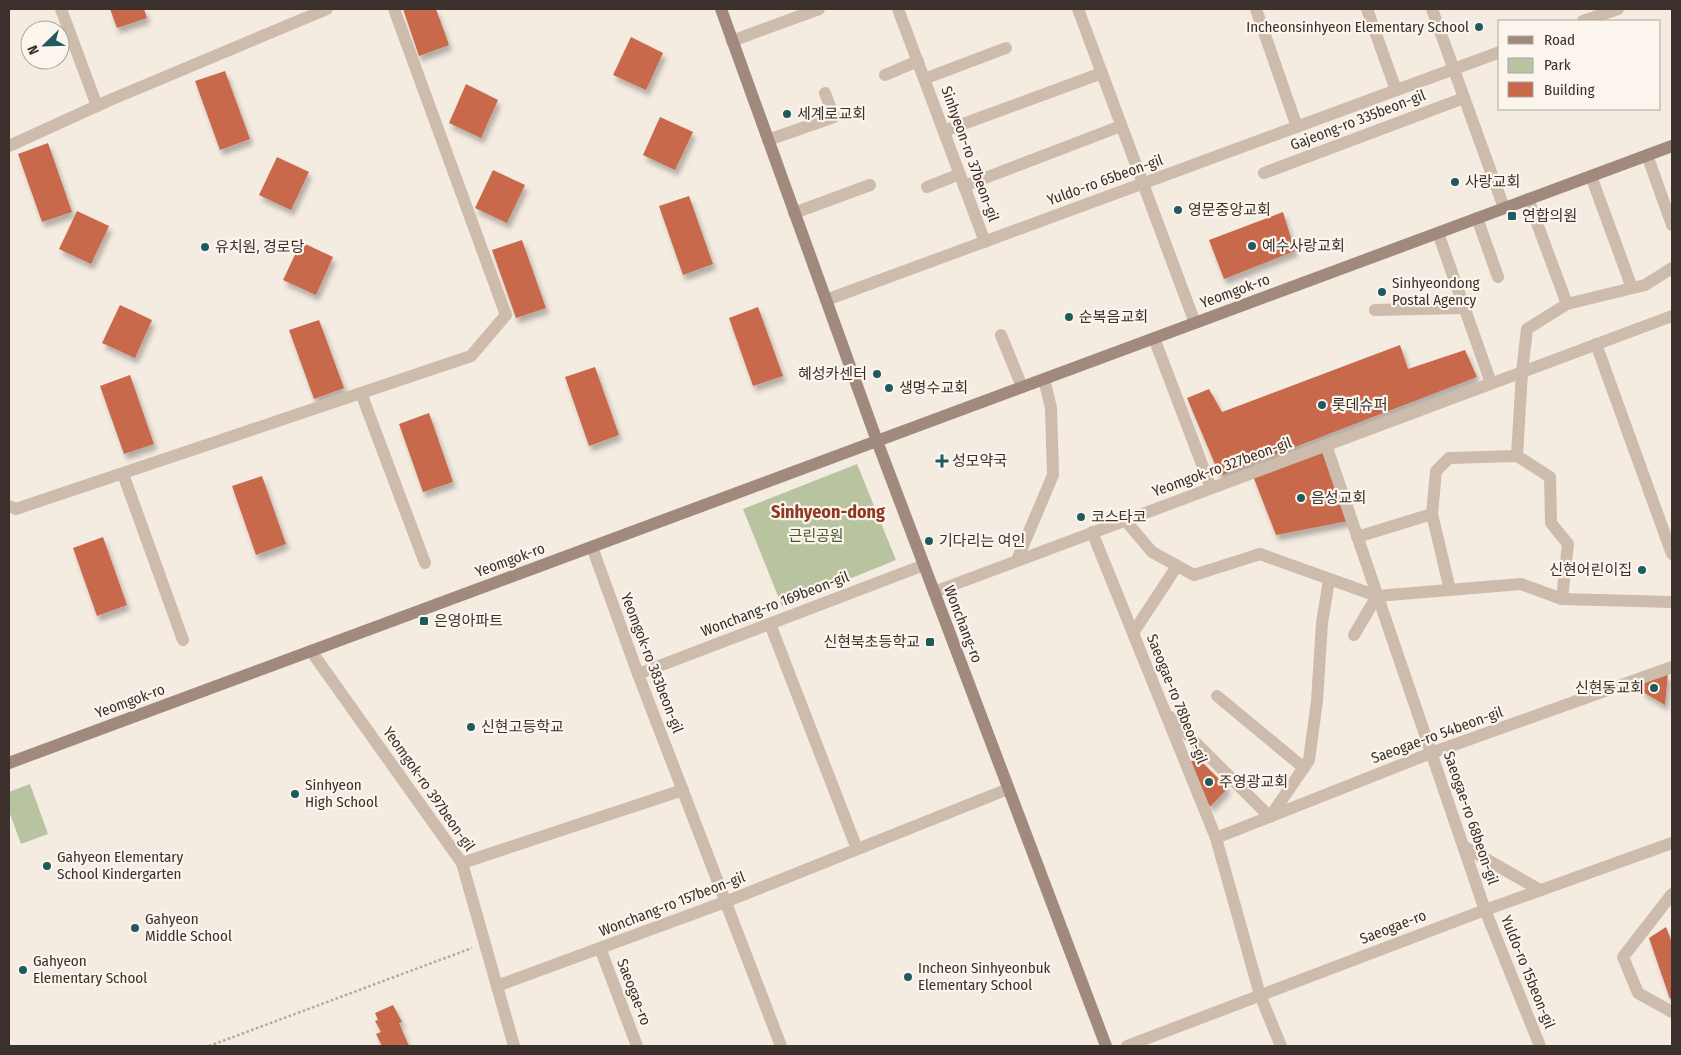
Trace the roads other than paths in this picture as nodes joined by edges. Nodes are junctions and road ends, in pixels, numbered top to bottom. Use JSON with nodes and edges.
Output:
{"nodes":[{"id":1,"x":61,"y":9,"type":"edge"},
{"id":2,"x":327,"y":9,"type":"edge"},
{"id":3,"x":394,"y":9,"type":"edge"},
{"id":4,"x":720,"y":9,"type":"edge"},
{"id":5,"x":819,"y":9,"type":"edge"},
{"id":6,"x":898,"y":9,"type":"edge"},
{"id":7,"x":1078,"y":9,"type":"edge"},
{"id":8,"x":1256,"y":9,"type":"edge"},
{"id":9,"x":1367,"y":9,"type":"edge"},
{"id":10,"x":1432,"y":9,"type":"edge"},
{"id":11,"x":1618,"y":9,"type":"edge"},
{"id":12,"x":1587,"y":20,"type":"edge"},
{"id":13,"x":732,"y":41,"type":"junction"},
{"id":14,"x":1006,"y":48,"type":"dead end"},
{"id":15,"x":1498,"y":53,"type":"edge"},
{"id":16,"x":918,"y":61,"type":"junction"},
{"id":17,"x":1454,"y":69,"type":"junction"},
{"id":18,"x":1102,"y":73,"type":"junction"},
{"id":19,"x":884,"y":75,"type":"dead end"},
{"id":20,"x":924,"y":79,"type":"junction"},
{"id":21,"x":1396,"y":90,"type":"junction"},
{"id":22,"x":825,"y":93,"type":"dead end"},
{"id":23,"x":1464,"y":98,"type":"junction"},
{"id":24,"x":97,"y":106,"type":"junction"},
{"id":25,"x":1121,"y":126,"type":"junction"},
{"id":26,"x":1296,"y":127,"type":"junction"},
{"id":27,"x":944,"y":131,"type":"junction"},
{"id":28,"x":768,"y":140,"type":"junction"},
{"id":29,"x":9,"y":146,"type":"edge"},
{"id":30,"x":1672,"y":146,"type":"edge"},
{"id":31,"x":1647,"y":156,"type":"junction"},
{"id":32,"x":1264,"y":173,"type":"dead end"},
{"id":33,"x":1591,"y":176,"type":"junction"},
{"id":34,"x":962,"y":180,"type":"junction"},
{"id":35,"x":1142,"y":183,"type":"junction"},
{"id":36,"x":870,"y":185,"type":"dead end"},
{"id":37,"x":927,"y":187,"type":"dead end"},
{"id":38,"x":1528,"y":199,"type":"junction"},
{"id":39,"x":1504,"y":208,"type":"junction"},
{"id":40,"x":794,"y":213,"type":"junction"},
{"id":41,"x":1477,"y":218,"type":"junction"},
{"id":42,"x":1672,"y":225,"type":"edge"},
{"id":43,"x":1438,"y":233,"type":"junction"},
{"id":44,"x":985,"y":242,"type":"junction"},
{"id":45,"x":1672,"y":268,"type":"edge"},
{"id":46,"x":1498,"y":277,"type":"dead end"},
{"id":47,"x":1632,"y":288,"type":"junction"},
{"id":48,"x":826,"y":300,"type":"junction"},
{"id":49,"x":1566,"y":304,"type":"junction"},
{"id":50,"x":1464,"y":308,"type":"junction"},
{"id":51,"x":1375,"y":310,"type":"dead end"},
{"id":52,"x":1672,"y":316,"type":"edge"},
{"id":53,"x":1195,"y":323,"type":"junction"},
{"id":54,"x":1001,"y":335,"type":"dead end"},
{"id":55,"x":1154,"y":338,"type":"junction"},
{"id":56,"x":1596,"y":344,"type":"junction"},
{"id":57,"x":1522,"y":372,"type":"junction"},
{"id":58,"x":1044,"y":379,"type":"junction"},
{"id":59,"x":1491,"y":384,"type":"junction"},
{"id":60,"x":1022,"y":388,"type":"junction"},
{"id":61,"x":361,"y":393,"type":"junction"},
{"id":62,"x":877,"y":441,"type":"junction"},
{"id":63,"x":1326,"y":445,"type":"junction"},
{"id":64,"x":1517,"y":456,"type":"junction"},
{"id":65,"x":123,"y":474,"type":"junction"},
{"id":66,"x":1211,"y":488,"type":"junction"},
{"id":67,"x":9,"y":506,"type":"edge"},
{"id":68,"x":1432,"y":514,"type":"junction"},
{"id":69,"x":1125,"y":520,"type":"junction"},
{"id":70,"x":1092,"y":532,"type":"junction"},
{"id":71,"x":1357,"y":538,"type":"junction"},
{"id":72,"x":592,"y":547,"type":"junction"},
{"id":73,"x":1672,"y":554,"type":"edge"},
{"id":74,"x":1017,"y":560,"type":"junction"},
{"id":75,"x":425,"y":563,"type":"dead end"},
{"id":76,"x":924,"y":565,"type":"junction"},
{"id":77,"x":1177,"y":566,"type":"junction"},
{"id":78,"x":1329,"y":580,"type":"junction"},
{"id":79,"x":1450,"y":590,"type":"junction"},
{"id":80,"x":934,"y":592,"type":"junction"},
{"id":81,"x":1377,"y":596,"type":"junction"},
{"id":82,"x":1562,"y":599,"type":"junction"},
{"id":83,"x":1672,"y":602,"type":"edge"},
{"id":84,"x":770,"y":624,"type":"junction"},
{"id":85,"x":1133,"y":634,"type":"junction"},
{"id":86,"x":1354,"y":635,"type":"dead end"},
{"id":87,"x":183,"y":640,"type":"dead end"},
{"id":88,"x":311,"y":651,"type":"junction"},
{"id":89,"x":1672,"y":667,"type":"edge"},
{"id":90,"x":638,"y":674,"type":"junction"},
{"id":91,"x":1216,"y":696,"type":"dead end"},
{"id":92,"x":1165,"y":712,"type":"junction"},
{"id":93,"x":1432,"y":753,"type":"junction"},
{"id":94,"x":9,"y":763,"type":"edge"},
{"id":95,"x":1304,"y":768,"type":"junction"},
{"id":96,"x":1008,"y":789,"type":"junction"},
{"id":97,"x":683,"y":790,"type":"junction"},
{"id":98,"x":1270,"y":817,"type":"junction"},
{"id":99,"x":1216,"y":838,"type":"junction"},
{"id":100,"x":1672,"y":843,"type":"edge"},
{"id":101,"x":1463,"y":846,"type":"junction"},
{"id":102,"x":857,"y":849,"type":"junction"},
{"id":103,"x":462,"y":863,"type":"junction"},
{"id":104,"x":1540,"y":890,"type":"junction"},
{"id":105,"x":1672,"y":894,"type":"edge"},
{"id":106,"x":726,"y":902,"type":"junction"},
{"id":107,"x":1485,"y":910,"type":"junction"},
{"id":108,"x":600,"y":948,"type":"junction"},
{"id":109,"x":497,"y":986,"type":"junction"},
{"id":110,"x":1260,"y":995,"type":"junction"},
{"id":111,"x":1672,"y":1012,"type":"edge"},
{"id":112,"x":514,"y":1046,"type":"edge"},
{"id":113,"x":637,"y":1046,"type":"edge"},
{"id":114,"x":781,"y":1046,"type":"edge"},
{"id":115,"x":1106,"y":1046,"type":"edge"},
{"id":116,"x":1127,"y":1046,"type":"edge"},
{"id":117,"x":1281,"y":1046,"type":"edge"},
{"id":118,"x":1540,"y":1046,"type":"edge"}],
"edges":[{"from":1,"to":24,"type":"street"},
{"from":2,"to":24,"type":"street"},
{"from":3,"to":61,"type":"street"},
{"from":4,"to":13,"type":"main road","name":"Wonchang-ro"},
{"from":5,"to":13,"type":"street"},
{"from":6,"to":16,"type":"street","name":"Sinhyeon-ro 37beon-gil"},
{"from":7,"to":18,"type":"street"},
{"from":8,"to":26,"type":"street"},
{"from":9,"to":21,"type":"street"},
{"from":10,"to":17,"type":"street"},
{"from":11,"to":12,"type":"street"},
{"from":13,"to":28,"type":"main road","name":"Wonchang-ro"},
{"from":14,"to":20,"type":"street","name":"Sinhyeon-ro 37beon-gil"},
{"from":15,"to":17,"type":"street","name":"Yuldo-ro 65beon-gil"},
{"from":16,"to":19,"type":"street"},
{"from":16,"to":20,"type":"street","name":"Sinhyeon-ro 37beon-gil"},
{"from":17,"to":21,"type":"street","name":"Yuldo-ro 65beon-gil"},
{"from":17,"to":23,"type":"street"},
{"from":18,"to":25,"type":"street"},
{"from":18,"to":27,"type":"street"},
{"from":20,"to":27,"type":"street","name":"Sinhyeon-ro 37beon-gil"},
{"from":21,"to":26,"type":"street","name":"Yuldo-ro 65beon-gil"},
{"from":22,"to":28,"type":"street"},
{"from":23,"to":32,"type":"street","name":"Gajeong-ro 335beon-gil"},
{"from":23,"to":39,"type":"street"},
{"from":24,"to":29,"type":"street"},
{"from":25,"to":34,"type":"street"},
{"from":25,"to":35,"type":"street"},
{"from":26,"to":35,"type":"street","name":"Yuldo-ro 65beon-gil"},
{"from":27,"to":34,"type":"street","name":"Sinhyeon-ro 37beon-gil"},
{"from":28,"to":40,"type":"main road","name":"Wonchang-ro"},
{"from":30,"to":31,"type":"main road","name":"Yeomgok-ro"},
{"from":31,"to":33,"type":"main road","name":"Yeomgok-ro"},
{"from":31,"to":42,"type":"street"},
{"from":33,"to":38,"type":"main road","name":"Yeomgok-ro"},
{"from":33,"to":47,"type":"street"},
{"from":34,"to":37,"type":"street"},
{"from":34,"to":44,"type":"street","name":"Sinhyeon-ro 37beon-gil"},
{"from":35,"to":44,"type":"street","name":"Yuldo-ro 65beon-gil"},
{"from":35,"to":53,"type":"street"},
{"from":36,"to":40,"type":"street"},
{"from":38,"to":39,"type":"main road","name":"Yeomgok-ro"},
{"from":38,"to":49,"type":"street"},
{"from":39,"to":41,"type":"main road","name":"Yeomgok-ro"},
{"from":40,"to":48,"type":"main road","name":"Wonchang-ro"},
{"from":41,"to":43,"type":"main road","name":"Yeomgok-ro"},
{"from":41,"to":46,"type":"street"},
{"from":43,"to":50,"type":"street"},
{"from":43,"to":53,"type":"main road","name":"Yeomgok-ro"},
{"from":44,"to":48,"type":"street","name":"Yuldo-ro 65beon-gil"},
{"from":45,"to":47,"type":"street"},
{"from":47,"to":49,"type":"street"},
{"from":48,"to":62,"type":"main road","name":"Wonchang-ro"},
{"from":49,"to":57,"type":"street"},
{"from":50,"to":51,"type":"street"},
{"from":50,"to":59,"type":"street"},
{"from":52,"to":56,"type":"street","name":"Yeomgok-ro 327beon-gil"},
{"from":53,"to":55,"type":"main road","name":"Yeomgok-ro"},
{"from":54,"to":60,"type":"street"},
{"from":55,"to":58,"type":"main road","name":"Yeomgok-ro"},
{"from":55,"to":66,"type":"street"},
{"from":56,"to":57,"type":"street","name":"Yeomgok-ro 327beon-gil"},
{"from":56,"to":73,"type":"street"},
{"from":57,"to":59,"type":"street","name":"Yeomgok-ro 327beon-gil"},
{"from":57,"to":64,"type":"street"},
{"from":58,"to":60,"type":"main road","name":"Yeomgok-ro"},
{"from":58,"to":74,"type":"street"},
{"from":59,"to":63,"type":"street","name":"Yeomgok-ro 327beon-gil"},
{"from":60,"to":62,"type":"main road","name":"Yeomgok-ro"},
{"from":61,"to":65,"type":"street"},
{"from":61,"to":75,"type":"street"},
{"from":62,"to":72,"type":"main road","name":"Yeomgok-ro"},
{"from":62,"to":76,"type":"main road","name":"Wonchang-ro"},
{"from":63,"to":66,"type":"street","name":"Yeomgok-ro 327beon-gil"},
{"from":63,"to":71,"type":"street","name":"Saeogae-ro 68beon-gil"},
{"from":64,"to":68,"type":"street"},
{"from":64,"to":82,"type":"street"},
{"from":65,"to":67,"type":"street"},
{"from":65,"to":87,"type":"street"},
{"from":66,"to":69,"type":"street","name":"Yeomgok-ro 327beon-gil"},
{"from":68,"to":71,"type":"street"},
{"from":68,"to":79,"type":"street"},
{"from":69,"to":70,"type":"street","name":"Yeomgok-ro 327beon-gil"},
{"from":69,"to":77,"type":"street"},
{"from":70,"to":74,"type":"street","name":"Yeomgok-ro 327beon-gil"},
{"from":70,"to":85,"type":"street","name":"Saeogae-ro 78beon-gil"},
{"from":71,"to":81,"type":"street","name":"Saeogae-ro 68beon-gil"},
{"from":72,"to":88,"type":"main road","name":"Yeomgok-ro"},
{"from":72,"to":90,"type":"street","name":"Yeomgok-ro 383beon-gil"},
{"from":74,"to":80,"type":"street","name":"Yeomgok-ro 327beon-gil"},
{"from":76,"to":80,"type":"main road","name":"Wonchang-ro"},
{"from":76,"to":84,"type":"street","name":"Wonchang-ro 169beon-gil"},
{"from":77,"to":78,"type":"street"},
{"from":77,"to":85,"type":"street"},
{"from":78,"to":81,"type":"street"},
{"from":78,"to":95,"type":"street"},
{"from":79,"to":81,"type":"street"},
{"from":79,"to":82,"type":"street"},
{"from":80,"to":96,"type":"main road","name":"Wonchang-ro"},
{"from":81,"to":86,"type":"street"},
{"from":81,"to":93,"type":"street","name":"Saeogae-ro 68beon-gil"},
{"from":82,"to":83,"type":"street"},
{"from":84,"to":90,"type":"street","name":"Wonchang-ro 169beon-gil"},
{"from":84,"to":102,"type":"street"},
{"from":85,"to":92,"type":"street","name":"Saeogae-ro 78beon-gil"},
{"from":88,"to":94,"type":"main road","name":"Yeomgok-ro"},
{"from":88,"to":103,"type":"street","name":"Yeomgok-ro 397beon-gil"},
{"from":89,"to":93,"type":"street","name":"Saeogae-ro 54beon-gil"},
{"from":90,"to":97,"type":"street","name":"Yeomgok-ro 383beon-gil"},
{"from":91,"to":95,"type":"street"},
{"from":92,"to":98,"type":"street"},
{"from":92,"to":99,"type":"street","name":"Saeogae-ro 78beon-gil"},
{"from":93,"to":98,"type":"street","name":"Saeogae-ro 54beon-gil"},
{"from":93,"to":101,"type":"street","name":"Saeogae-ro 68beon-gil"},
{"from":95,"to":98,"type":"street"},
{"from":96,"to":102,"type":"street","name":"Wonchang-ro 157beon-gil"},
{"from":96,"to":115,"type":"main road","name":"Wonchang-ro"},
{"from":97,"to":103,"type":"street"},
{"from":97,"to":106,"type":"street","name":"Yeomgok-ro 383beon-gil"},
{"from":98,"to":99,"type":"street","name":"Saeogae-ro 54beon-gil"},
{"from":99,"to":110,"type":"street","name":"Saeogae-ro 78beon-gil"},
{"from":100,"to":104,"type":"street","name":"Saeogae-ro"},
{"from":101,"to":104,"type":"street"},
{"from":101,"to":107,"type":"street","name":"Saeogae-ro 68beon-gil"},
{"from":102,"to":106,"type":"street","name":"Wonchang-ro 157beon-gil"},
{"from":103,"to":109,"type":"street","name":"Yeomgok-ro 397beon-gil"},
{"from":104,"to":107,"type":"street","name":"Saeogae-ro"},
{"from":105,"to":111,"type":"street"},
{"from":106,"to":108,"type":"street","name":"Wonchang-ro 157beon-gil"},
{"from":106,"to":114,"type":"street","name":"Yeomgok-ro 383beon-gil"},
{"from":107,"to":110,"type":"street","name":"Saeogae-ro"},
{"from":107,"to":118,"type":"street","name":"Yuldo-ro 15beon-gil"},
{"from":108,"to":109,"type":"street","name":"Wonchang-ro 157beon-gil"},
{"from":108,"to":113,"type":"street","name":"Saeogae-ro"},
{"from":109,"to":112,"type":"street","name":"Yeomgok-ro 397beon-gil"},
{"from":110,"to":116,"type":"street","name":"Saeogae-ro"},
{"from":110,"to":117,"type":"street","name":"Saeogae-ro 78beon-gil"}]}
